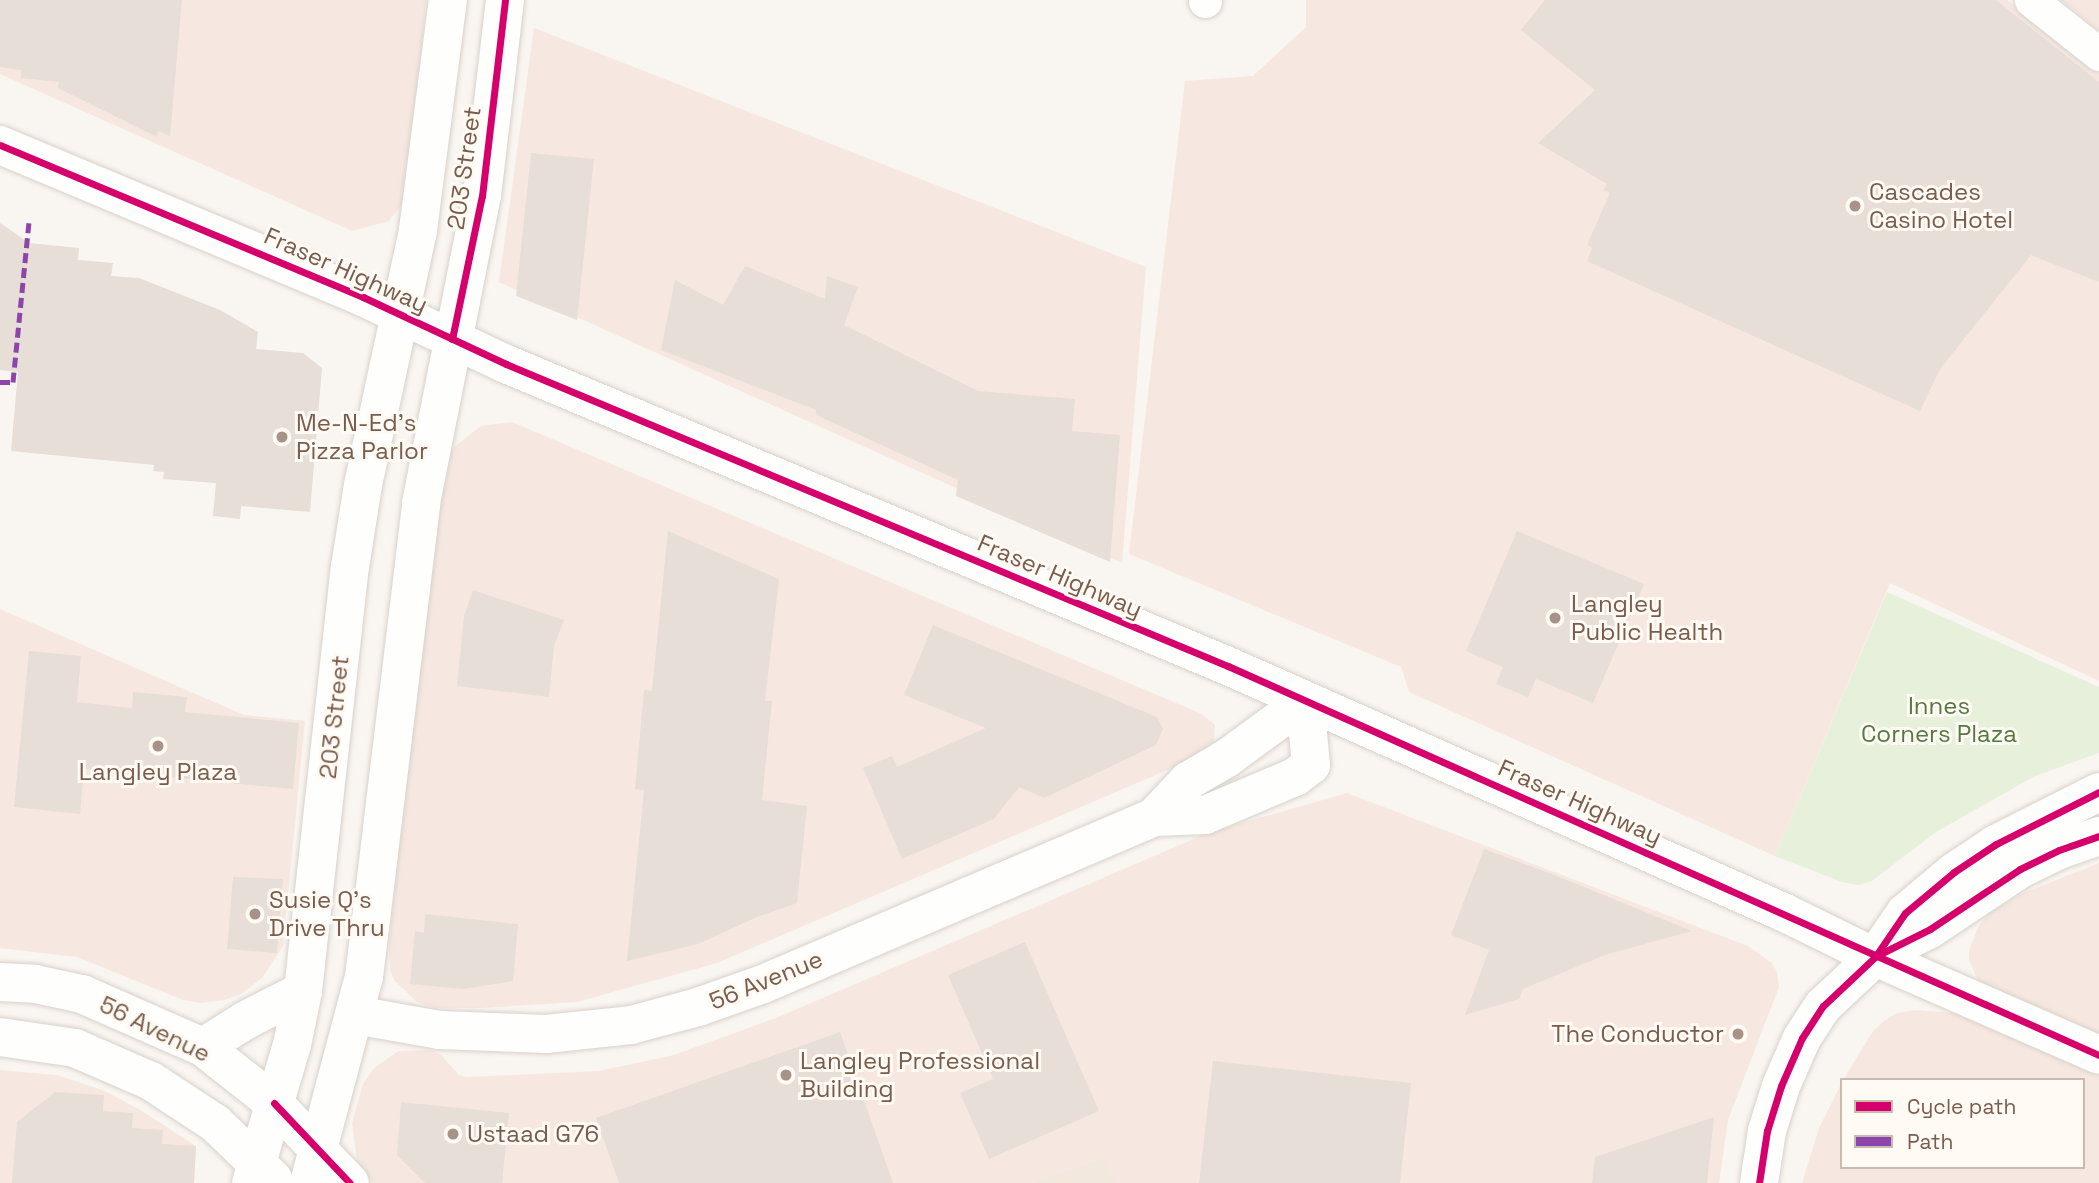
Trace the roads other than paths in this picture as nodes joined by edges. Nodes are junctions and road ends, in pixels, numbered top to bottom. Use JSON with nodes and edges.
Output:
{"nodes":[{"id":1,"x":448,"y":0,"type":"edge"},
{"id":2,"x":505,"y":0,"type":"edge"},
{"id":3,"x":2031,"y":0,"type":"edge"},
{"id":4,"x":2099,"y":54,"type":"edge"},
{"id":5,"x":0,"y":145,"type":"edge"},
{"id":6,"x":400,"y":314,"type":"junction"},
{"id":7,"x":452,"y":339,"type":"junction"},
{"id":8,"x":1305,"y":701,"type":"junction"},
{"id":9,"x":2099,"y":792,"type":"edge"},
{"id":10,"x":1154,"y":817,"type":"junction"},
{"id":11,"x":2099,"y":836,"type":"edge"},
{"id":12,"x":1875,"y":957,"type":"junction"},
{"id":13,"x":0,"y":982,"type":"edge"},
{"id":14,"x":303,"y":991,"type":"junction"},
{"id":15,"x":355,"y":1015,"type":"junction"},
{"id":16,"x":0,"y":1037,"type":"edge"},
{"id":17,"x":203,"y":1047,"type":"junction"},
{"id":18,"x":2099,"y":1055,"type":"edge"},
{"id":19,"x":274,"y":1103,"type":"junction"},
{"id":20,"x":314,"y":1166,"type":"edge"},
{"id":21,"x":262,"y":1176,"type":"edge"},
{"id":22,"x":350,"y":1183,"type":"edge"},
{"id":23,"x":1759,"y":1183,"type":"edge"}],
"edges":[{"from":1,"to":6,"type":"main road","name":"203 Street"},
{"from":2,"to":7,"type":"main road","name":"203 Street"},
{"from":3,"to":4,"type":"street"},
{"from":5,"to":6,"type":"main road","name":"Fraser Highway"},
{"from":6,"to":7,"type":"main road","name":"Fraser Highway"},
{"from":6,"to":14,"type":"main road","name":"203 Street"},
{"from":7,"to":8,"type":"main road","name":"Fraser Highway"},
{"from":7,"to":15,"type":"main road","name":"203 Street"},
{"from":8,"to":10,"type":"main road","name":"56 Avenue"},
{"from":8,"to":10,"type":"main road","name":"56 Avenue"},
{"from":8,"to":12,"type":"main road","name":"Fraser Highway"},
{"from":9,"to":12,"type":"main road"},
{"from":10,"to":15,"type":"main road","name":"56 Avenue"},
{"from":11,"to":12,"type":"main road"},
{"from":12,"to":18,"type":"main road","name":"Fraser Highway"},
{"from":12,"to":23,"type":"main road"},
{"from":13,"to":17,"type":"main road","name":"56 Avenue"},
{"from":14,"to":17,"type":"main road"},
{"from":14,"to":19,"type":"main road","name":"203 Street"},
{"from":15,"to":20,"type":"main road","name":"203 Street"},
{"from":16,"to":21,"type":"main road","name":"56 Avenue"},
{"from":17,"to":19,"type":"main road","name":"56 Avenue"},
{"from":19,"to":20,"type":"main road","name":"56 Avenue"},
{"from":19,"to":21,"type":"main road","name":"203 Street"},
{"from":20,"to":22,"type":"main road","name":"56 Avenue"}]}
